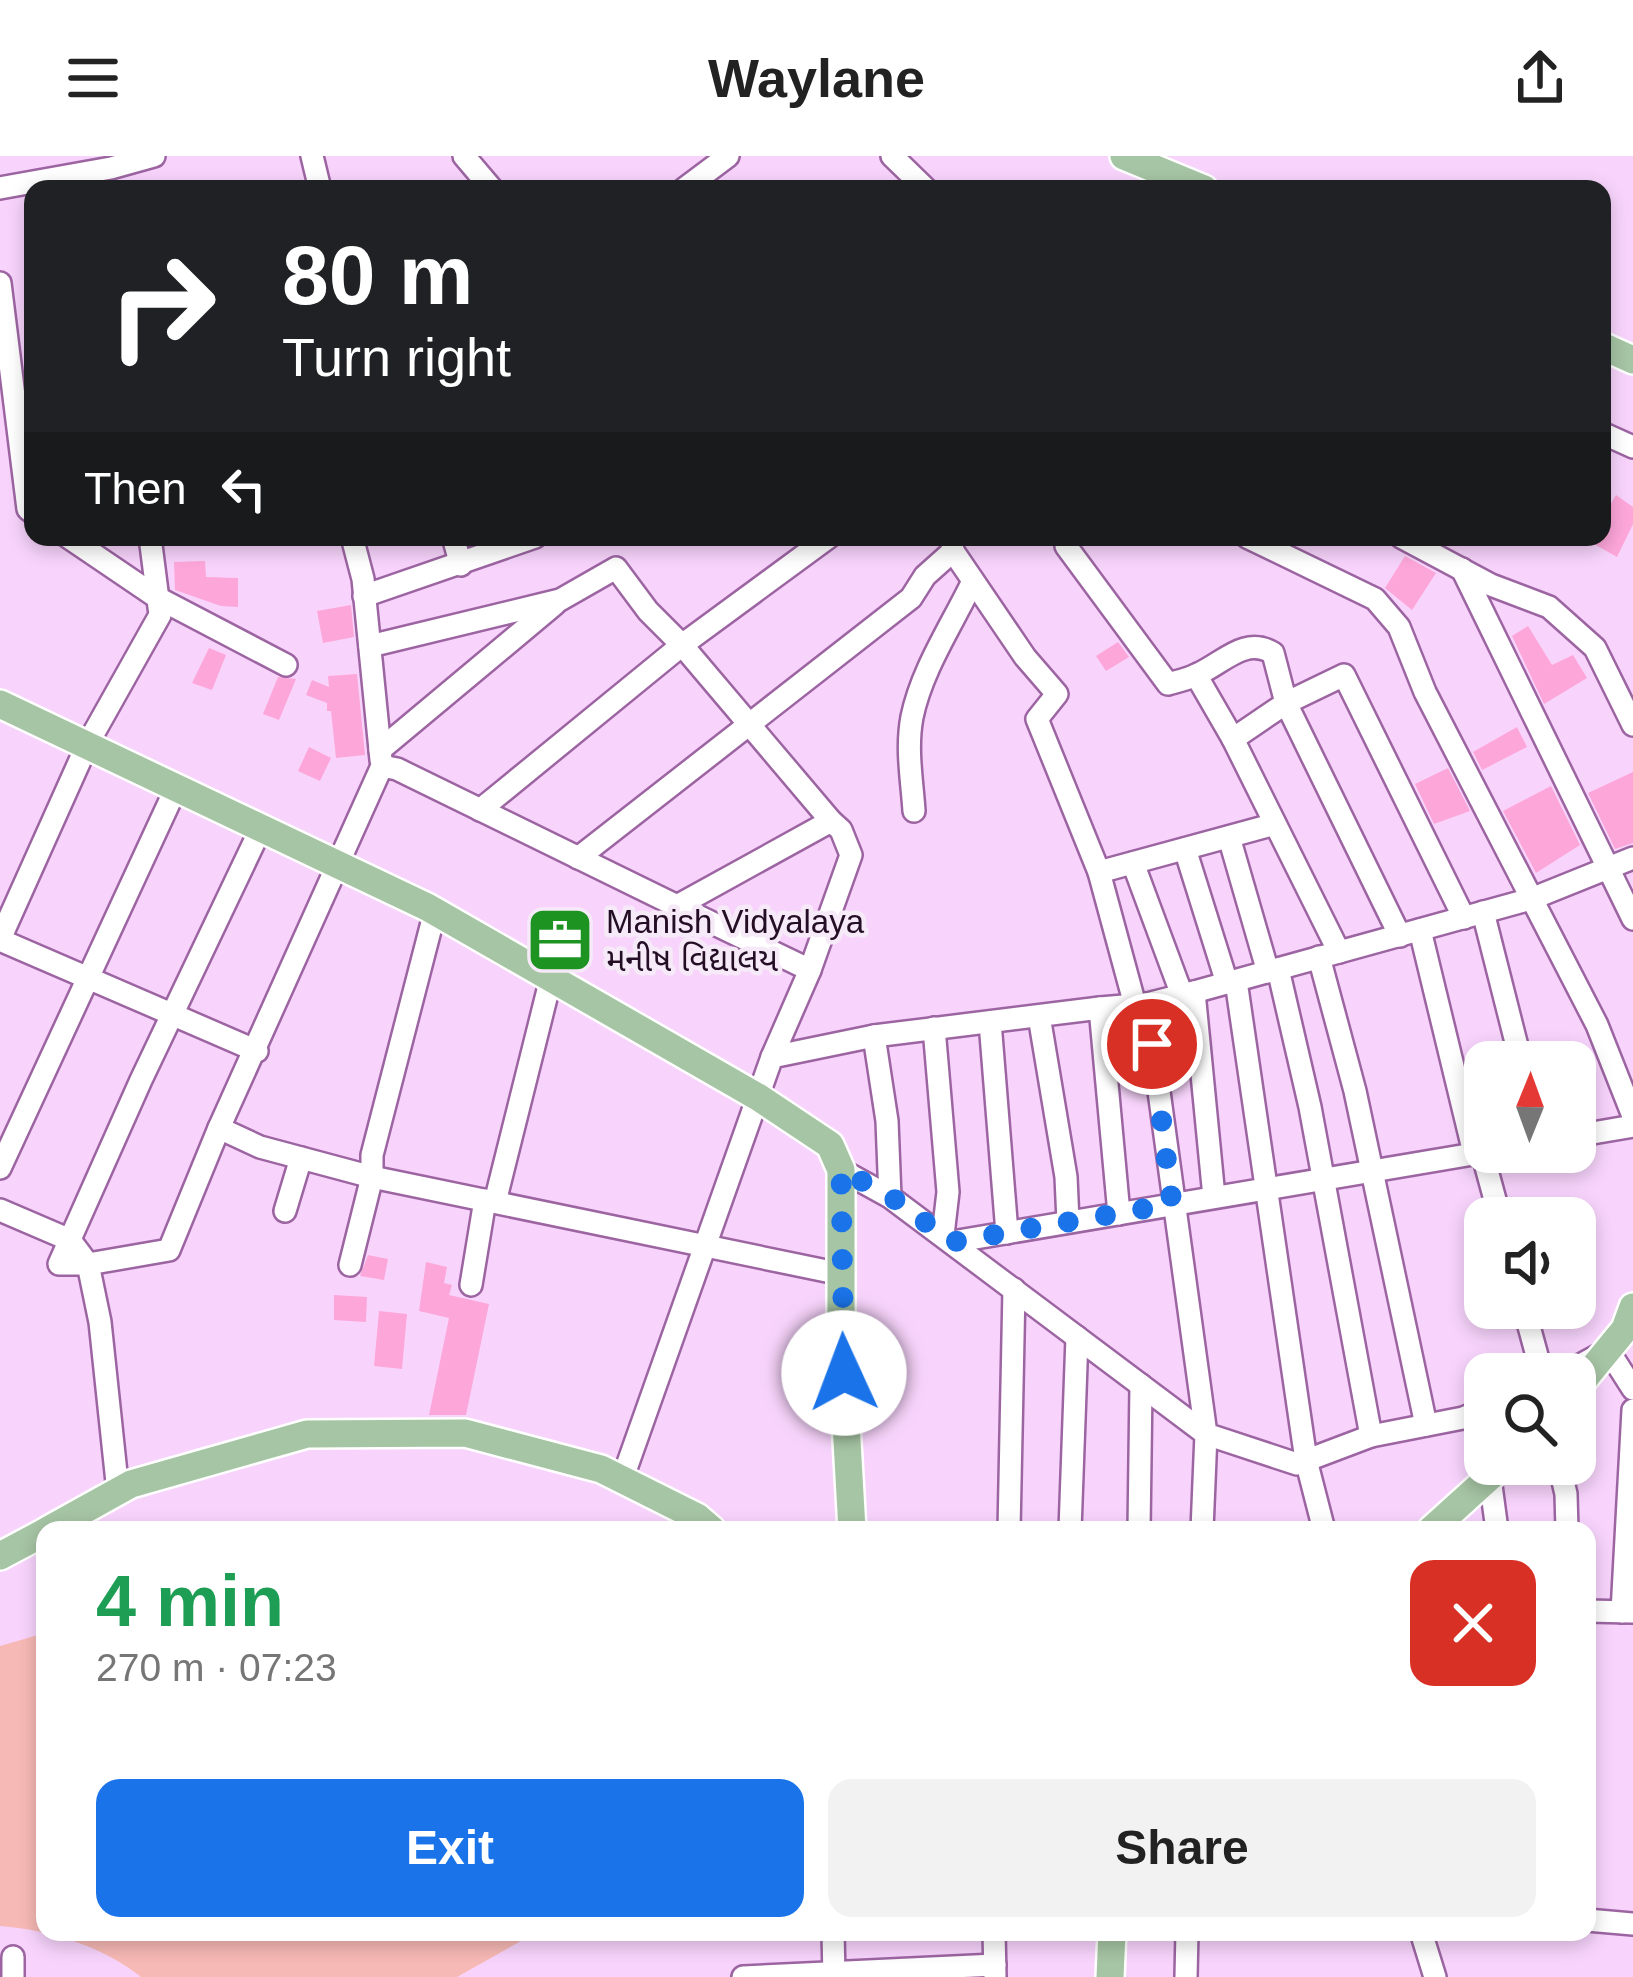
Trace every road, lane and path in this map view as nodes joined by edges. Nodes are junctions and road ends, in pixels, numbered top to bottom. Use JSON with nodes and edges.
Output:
{"nodes":[{"id":1,"x":154,"y":156,"type":"edge"},
{"id":2,"x":464,"y":156,"type":"edge"},
{"id":3,"x":728,"y":156,"type":"edge"},
{"id":4,"x":892,"y":156,"type":"edge"},
{"id":5,"x":1124,"y":156,"type":"edge"},
{"id":6,"x":112,"y":171,"type":"edge"},
{"id":7,"x":53,"y":180,"type":"edge"},
{"id":8,"x":484,"y":180,"type":"edge"},
{"id":9,"x":696,"y":180,"type":"edge"},
{"id":10,"x":917,"y":180,"type":"edge"},
{"id":11,"x":1182,"y":180,"type":"edge"},
{"id":12,"x":0,"y":284,"type":"edge"},
{"id":13,"x":24,"y":477,"type":"edge"},
{"id":14,"x":81,"y":546,"type":"edge"},
{"id":15,"x":151,"y":546,"type":"edge"},
{"id":16,"x":354,"y":546,"type":"edge"},
{"id":17,"x":456,"y":546,"type":"edge"},
{"id":18,"x":511,"y":546,"type":"edge"},
{"id":19,"x":818,"y":546,"type":"edge"},
{"id":20,"x":950,"y":546,"type":"edge"},
{"id":21,"x":953,"y":546,"type":"edge"},
{"id":22,"x":1066,"y":546,"type":"dead end"},
{"id":23,"x":1266,"y":546,"type":"edge"},
{"id":24,"x":1418,"y":546,"type":"edge"},
{"id":25,"x":461,"y":565,"type":"junction"},
{"id":26,"x":1462,"y":569,"type":"junction"},
{"id":27,"x":973,"y":581,"type":"junction"},
{"id":28,"x":364,"y":596,"type":"junction"},
{"id":29,"x":158,"y":598,"type":"junction"},
{"id":30,"x":560,"y":600,"type":"junction"},
{"id":31,"x":682,"y":645,"type":"junction"},
{"id":32,"x":370,"y":646,"type":"junction"},
{"id":33,"x":286,"y":665,"type":"dead end"},
{"id":34,"x":1196,"y":675,"type":"junction"},
{"id":35,"x":1286,"y":703,"type":"junction"},
{"id":36,"x":0,"y":704,"type":"edge"},
{"id":37,"x":749,"y":724,"type":"junction"},
{"id":38,"x":1633,"y":725,"type":"edge"},
{"id":39,"x":1232,"y":740,"type":"junction"},
{"id":40,"x":87,"y":746,"type":"junction"},
{"id":41,"x":381,"y":758,"type":"junction"},
{"id":42,"x":176,"y":788,"type":"junction"},
{"id":43,"x":480,"y":809,"type":"junction"},
{"id":44,"x":914,"y":811,"type":"dead end"},
{"id":45,"x":831,"y":821,"type":"junction"},
{"id":46,"x":1275,"y":824,"type":"junction"},
{"id":47,"x":261,"y":828,"type":"junction"},
{"id":48,"x":1229,"y":837,"type":"junction"},
{"id":49,"x":1185,"y":849,"type":"junction"},
{"id":50,"x":578,"y":858,"type":"junction"},
{"id":51,"x":1633,"y":858,"type":"edge"},
{"id":52,"x":1133,"y":862,"type":"junction"},
{"id":53,"x":337,"y":864,"type":"junction"},
{"id":54,"x":1608,"y":868,"type":"junction"},
{"id":55,"x":1099,"y":872,"type":"junction"},
{"id":56,"x":1531,"y":898,"type":"junction"},
{"id":57,"x":677,"y":906,"type":"junction"},
{"id":58,"x":435,"y":911,"type":"junction"},
{"id":59,"x":1473,"y":915,"type":"junction"},
{"id":60,"x":1633,"y":919,"type":"edge"},
{"id":61,"x":1410,"y":933,"type":"junction"},
{"id":62,"x":0,"y":940,"type":"edge"},
{"id":63,"x":1329,"y":955,"type":"junction"},
{"id":64,"x":810,"y":970,"type":"junction"},
{"id":65,"x":1273,"y":970,"type":"junction"},
{"id":66,"x":551,"y":978,"type":"junction"},
{"id":67,"x":87,"y":981,"type":"junction"},
{"id":68,"x":1232,"y":982,"type":"junction"},
{"id":69,"x":1188,"y":994,"type":"junction"},
{"id":70,"x":1141,"y":1005,"type":"junction"},
{"id":71,"x":1100,"y":1009,"type":"junction"},
{"id":72,"x":1039,"y":1016,"type":"junction"},
{"id":73,"x":171,"y":1017,"type":"junction"},
{"id":74,"x":990,"y":1022,"type":"junction"},
{"id":75,"x":934,"y":1028,"type":"junction"},
{"id":76,"x":874,"y":1036,"type":"junction"},
{"id":77,"x":1514,"y":1041,"type":"edge"},
{"id":78,"x":256,"y":1051,"type":"junction"},
{"id":79,"x":772,"y":1057,"type":"junction"},
{"id":80,"x":758,"y":1096,"type":"junction"},
{"id":81,"x":1464,"y":1102,"type":"edge"},
{"id":82,"x":1633,"y":1116,"type":"edge"},
{"id":83,"x":1633,"y":1126,"type":"edge"},
{"id":84,"x":219,"y":1129,"type":"junction"},
{"id":85,"x":1596,"y":1132,"type":"edge"},
{"id":86,"x":1464,"y":1155,"type":"edge"},
{"id":87,"x":301,"y":1158,"type":"junction"},
{"id":88,"x":0,"y":1168,"type":"edge"},
{"id":89,"x":841,"y":1170,"type":"junction"},
{"id":90,"x":1371,"y":1171,"type":"junction"},
{"id":91,"x":372,"y":1177,"type":"junction"},
{"id":92,"x":1324,"y":1179,"type":"junction"},
{"id":93,"x":1267,"y":1188,"type":"junction"},
{"id":94,"x":890,"y":1196,"type":"junction"},
{"id":95,"x":1214,"y":1197,"type":"junction"},
{"id":96,"x":490,"y":1201,"type":"junction"},
{"id":97,"x":1172,"y":1204,"type":"junction"},
{"id":98,"x":0,"y":1210,"type":"edge"},
{"id":99,"x":285,"y":1211,"type":"dead end"},
{"id":100,"x":1119,"y":1214,"type":"junction"},
{"id":101,"x":1068,"y":1222,"type":"junction"},
{"id":102,"x":1007,"y":1233,"type":"junction"},
{"id":103,"x":947,"y":1239,"type":"junction"},
{"id":104,"x":70,"y":1240,"type":"junction"},
{"id":105,"x":706,"y":1243,"type":"junction"},
{"id":106,"x":88,"y":1264,"type":"junction"},
{"id":107,"x":350,"y":1265,"type":"dead end"},
{"id":108,"x":841,"y":1274,"type":"junction"},
{"id":109,"x":471,"y":1286,"type":"dead end"},
{"id":110,"x":1014,"y":1289,"type":"junction"},
{"id":111,"x":1633,"y":1307,"type":"edge"},
{"id":112,"x":1077,"y":1337,"type":"junction"},
{"id":113,"x":1608,"y":1350,"type":"junction"},
{"id":114,"x":1596,"y":1357,"type":"edge"},
{"id":115,"x":1596,"y":1365,"type":"edge"},
{"id":116,"x":1141,"y":1385,"type":"junction"},
{"id":117,"x":1633,"y":1389,"type":"edge"},
{"id":118,"x":1633,"y":1410,"type":"edge"},
{"id":119,"x":1464,"y":1415,"type":"edge"},
{"id":120,"x":1426,"y":1425,"type":"junction"},
{"id":121,"x":1207,"y":1434,"type":"junction"},
{"id":122,"x":1371,"y":1436,"type":"junction"},
{"id":123,"x":1306,"y":1460,"type":"junction"},
{"id":124,"x":622,"y":1480,"type":"junction"},
{"id":125,"x":1481,"y":1485,"type":"edge"},
{"id":126,"x":1497,"y":1485,"type":"edge"},
{"id":127,"x":1564,"y":1485,"type":"edge"},
{"id":128,"x":118,"y":1492,"type":"junction"},
{"id":129,"x":64,"y":1521,"type":"edge"},
{"id":130,"x":702,"y":1521,"type":"edge"},
{"id":131,"x":852,"y":1521,"type":"edge"},
{"id":132,"x":1009,"y":1521,"type":"edge"},
{"id":133,"x":1070,"y":1521,"type":"edge"},
{"id":134,"x":1139,"y":1521,"type":"edge"},
{"id":135,"x":1202,"y":1521,"type":"edge"},
{"id":136,"x":1322,"y":1521,"type":"edge"},
{"id":137,"x":1441,"y":1521,"type":"edge"},
{"id":138,"x":1497,"y":1521,"type":"edge"},
{"id":139,"x":1567,"y":1521,"type":"edge"},
{"id":140,"x":36,"y":1536,"type":"edge"},
{"id":141,"x":0,"y":1556,"type":"edge"},
{"id":142,"x":1596,"y":1611,"type":"edge"},
{"id":143,"x":1627,"y":1612,"type":"edge"},
{"id":144,"x":1596,"y":1921,"type":"edge"},
{"id":145,"x":1633,"y":1924,"type":"edge"},
{"id":146,"x":833,"y":1941,"type":"edge"},
{"id":147,"x":994,"y":1941,"type":"edge"},
{"id":148,"x":1112,"y":1941,"type":"edge"},
{"id":149,"x":1187,"y":1941,"type":"edge"},
{"id":150,"x":1423,"y":1941,"type":"edge"},
{"id":151,"x":995,"y":1971,"type":"edge"},
{"id":152,"x":833,"y":1974,"type":"edge"},
{"id":153,"x":743,"y":1977,"type":"edge"},
{"id":154,"x":1110,"y":1977,"type":"edge"},
{"id":155,"x":1186,"y":1977,"type":"edge"},
{"id":156,"x":1435,"y":1977,"type":"edge"}],
"edges":[{"from":1,"to":6,"type":"street"},
{"from":2,"to":8,"type":"street"},
{"from":3,"to":9,"type":"street"},
{"from":4,"to":10,"type":"street"},
{"from":5,"to":11,"type":"main road"},
{"from":6,"to":7,"type":"street"},
{"from":12,"to":13,"type":"street"},
{"from":14,"to":29,"type":"street"},
{"from":15,"to":29,"type":"street"},
{"from":16,"to":28,"type":"street"},
{"from":17,"to":25,"type":"street"},
{"from":18,"to":25,"type":"street"},
{"from":19,"to":31,"type":"street"},
{"from":20,"to":37,"type":"street"},
{"from":21,"to":27,"type":"street"},
{"from":22,"to":34,"type":"street"},
{"from":23,"to":56,"type":"street"},
{"from":24,"to":26,"type":"street"},
{"from":25,"to":28,"type":"street"},
{"from":26,"to":38,"type":"street"},
{"from":26,"to":54,"type":"street"},
{"from":27,"to":44,"type":"street"},
{"from":27,"to":55,"type":"street"},
{"from":28,"to":32,"type":"street"},
{"from":29,"to":33,"type":"street"},
{"from":29,"to":40,"type":"street"},
{"from":30,"to":31,"type":"street"},
{"from":30,"to":32,"type":"street"},
{"from":30,"to":41,"type":"street"},
{"from":31,"to":37,"type":"street"},
{"from":31,"to":43,"type":"street"},
{"from":32,"to":41,"type":"street"},
{"from":34,"to":35,"type":"street"},
{"from":34,"to":39,"type":"street"},
{"from":35,"to":39,"type":"street"},
{"from":35,"to":59,"type":"street"},
{"from":35,"to":61,"type":"street"},
{"from":36,"to":40,"type":"main road"},
{"from":37,"to":45,"type":"street"},
{"from":37,"to":50,"type":"street"},
{"from":39,"to":46,"type":"street"},
{"from":40,"to":42,"type":"main road"},
{"from":40,"to":62,"type":"street"},
{"from":41,"to":43,"type":"street"},
{"from":41,"to":53,"type":"street"},
{"from":42,"to":47,"type":"main road"},
{"from":42,"to":67,"type":"street"},
{"from":43,"to":50,"type":"street"},
{"from":45,"to":57,"type":"street"},
{"from":45,"to":64,"type":"street"},
{"from":46,"to":48,"type":"street"},
{"from":46,"to":63,"type":"street"},
{"from":47,"to":53,"type":"main road"},
{"from":47,"to":73,"type":"street"},
{"from":48,"to":49,"type":"street"},
{"from":48,"to":65,"type":"street"},
{"from":49,"to":52,"type":"street"},
{"from":49,"to":68,"type":"street"},
{"from":50,"to":57,"type":"street"},
{"from":51,"to":54,"type":"street"},
{"from":52,"to":55,"type":"street"},
{"from":52,"to":69,"type":"street"},
{"from":53,"to":58,"type":"main road"},
{"from":53,"to":78,"type":"street"},
{"from":54,"to":56,"type":"street"},
{"from":54,"to":60,"type":"street"},
{"from":55,"to":70,"type":"street"},
{"from":56,"to":59,"type":"street"},
{"from":56,"to":82,"type":"street"},
{"from":57,"to":64,"type":"street"},
{"from":58,"to":66,"type":"main road"},
{"from":58,"to":91,"type":"street"},
{"from":59,"to":61,"type":"street"},
{"from":59,"to":77,"type":"street"},
{"from":61,"to":63,"type":"street"},
{"from":61,"to":81,"type":"street"},
{"from":62,"to":67,"type":"street"},
{"from":63,"to":65,"type":"street"},
{"from":63,"to":90,"type":"street"},
{"from":64,"to":79,"type":"street"},
{"from":65,"to":68,"type":"street"},
{"from":65,"to":92,"type":"street"},
{"from":66,"to":80,"type":"main road"},
{"from":66,"to":96,"type":"street"},
{"from":67,"to":73,"type":"street"},
{"from":67,"to":88,"type":"street"},
{"from":68,"to":69,"type":"street"},
{"from":68,"to":93,"type":"street"},
{"from":69,"to":70,"type":"street"},
{"from":69,"to":95,"type":"street"},
{"from":70,"to":71,"type":"street"},
{"from":70,"to":97,"type":"street"},
{"from":71,"to":72,"type":"street"},
{"from":71,"to":100,"type":"street"},
{"from":72,"to":74,"type":"street"},
{"from":72,"to":101,"type":"street"},
{"from":73,"to":78,"type":"street"},
{"from":73,"to":104,"type":"street"},
{"from":74,"to":75,"type":"street"},
{"from":74,"to":102,"type":"street"},
{"from":75,"to":76,"type":"street"},
{"from":75,"to":103,"type":"street"},
{"from":76,"to":79,"type":"street"},
{"from":76,"to":94,"type":"street"},
{"from":78,"to":84,"type":"street"},
{"from":79,"to":80,"type":"street"},
{"from":80,"to":89,"type":"main road"},
{"from":80,"to":105,"type":"street"},
{"from":83,"to":85,"type":"street"},
{"from":84,"to":87,"type":"street"},
{"from":84,"to":106,"type":"street"},
{"from":86,"to":90,"type":"street"},
{"from":87,"to":91,"type":"street"},
{"from":87,"to":99,"type":"street"},
{"from":89,"to":94,"type":"street"},
{"from":89,"to":108,"type":"main road"},
{"from":90,"to":92,"type":"street"},
{"from":90,"to":120,"type":"street"},
{"from":91,"to":96,"type":"street"},
{"from":91,"to":107,"type":"street"},
{"from":92,"to":93,"type":"street"},
{"from":92,"to":122,"type":"street"},
{"from":93,"to":95,"type":"street"},
{"from":93,"to":123,"type":"street"},
{"from":94,"to":103,"type":"street"},
{"from":95,"to":97,"type":"street"},
{"from":96,"to":105,"type":"street"},
{"from":96,"to":109,"type":"street"},
{"from":97,"to":100,"type":"street"},
{"from":97,"to":121,"type":"street"},
{"from":98,"to":104,"type":"street"},
{"from":100,"to":101,"type":"street"},
{"from":101,"to":102,"type":"street"},
{"from":102,"to":103,"type":"street"},
{"from":103,"to":110,"type":"street"},
{"from":104,"to":106,"type":"street"},
{"from":105,"to":108,"type":"street"},
{"from":105,"to":124,"type":"street"},
{"from":106,"to":128,"type":"street"},
{"from":108,"to":131,"type":"main road"},
{"from":110,"to":112,"type":"street"},
{"from":110,"to":132,"type":"street"},
{"from":111,"to":113,"type":"main road"},
{"from":112,"to":116,"type":"street"},
{"from":112,"to":133,"type":"street"},
{"from":113,"to":114,"type":"street"},
{"from":113,"to":115,"type":"main road"},
{"from":113,"to":117,"type":"street"},
{"from":116,"to":121,"type":"street"},
{"from":116,"to":134,"type":"street"},
{"from":118,"to":143,"type":"street"},
{"from":119,"to":120,"type":"street"},
{"from":120,"to":122,"type":"street"},
{"from":121,"to":123,"type":"street"},
{"from":121,"to":135,"type":"street"},
{"from":122,"to":123,"type":"street"},
{"from":123,"to":136,"type":"street"},
{"from":124,"to":128,"type":"main road"},
{"from":124,"to":130,"type":"main road"},
{"from":125,"to":137,"type":"main road"},
{"from":126,"to":138,"type":"street"},
{"from":127,"to":139,"type":"street"},
{"from":128,"to":129,"type":"main road"},
{"from":140,"to":141,"type":"main road"},
{"from":142,"to":143,"type":"street"},
{"from":144,"to":145,"type":"street"},
{"from":146,"to":152,"type":"street"},
{"from":147,"to":151,"type":"street"},
{"from":148,"to":154,"type":"main road"},
{"from":149,"to":155,"type":"street"},
{"from":150,"to":156,"type":"street"},
{"from":151,"to":152,"type":"street"},
{"from":152,"to":153,"type":"street"}]}
